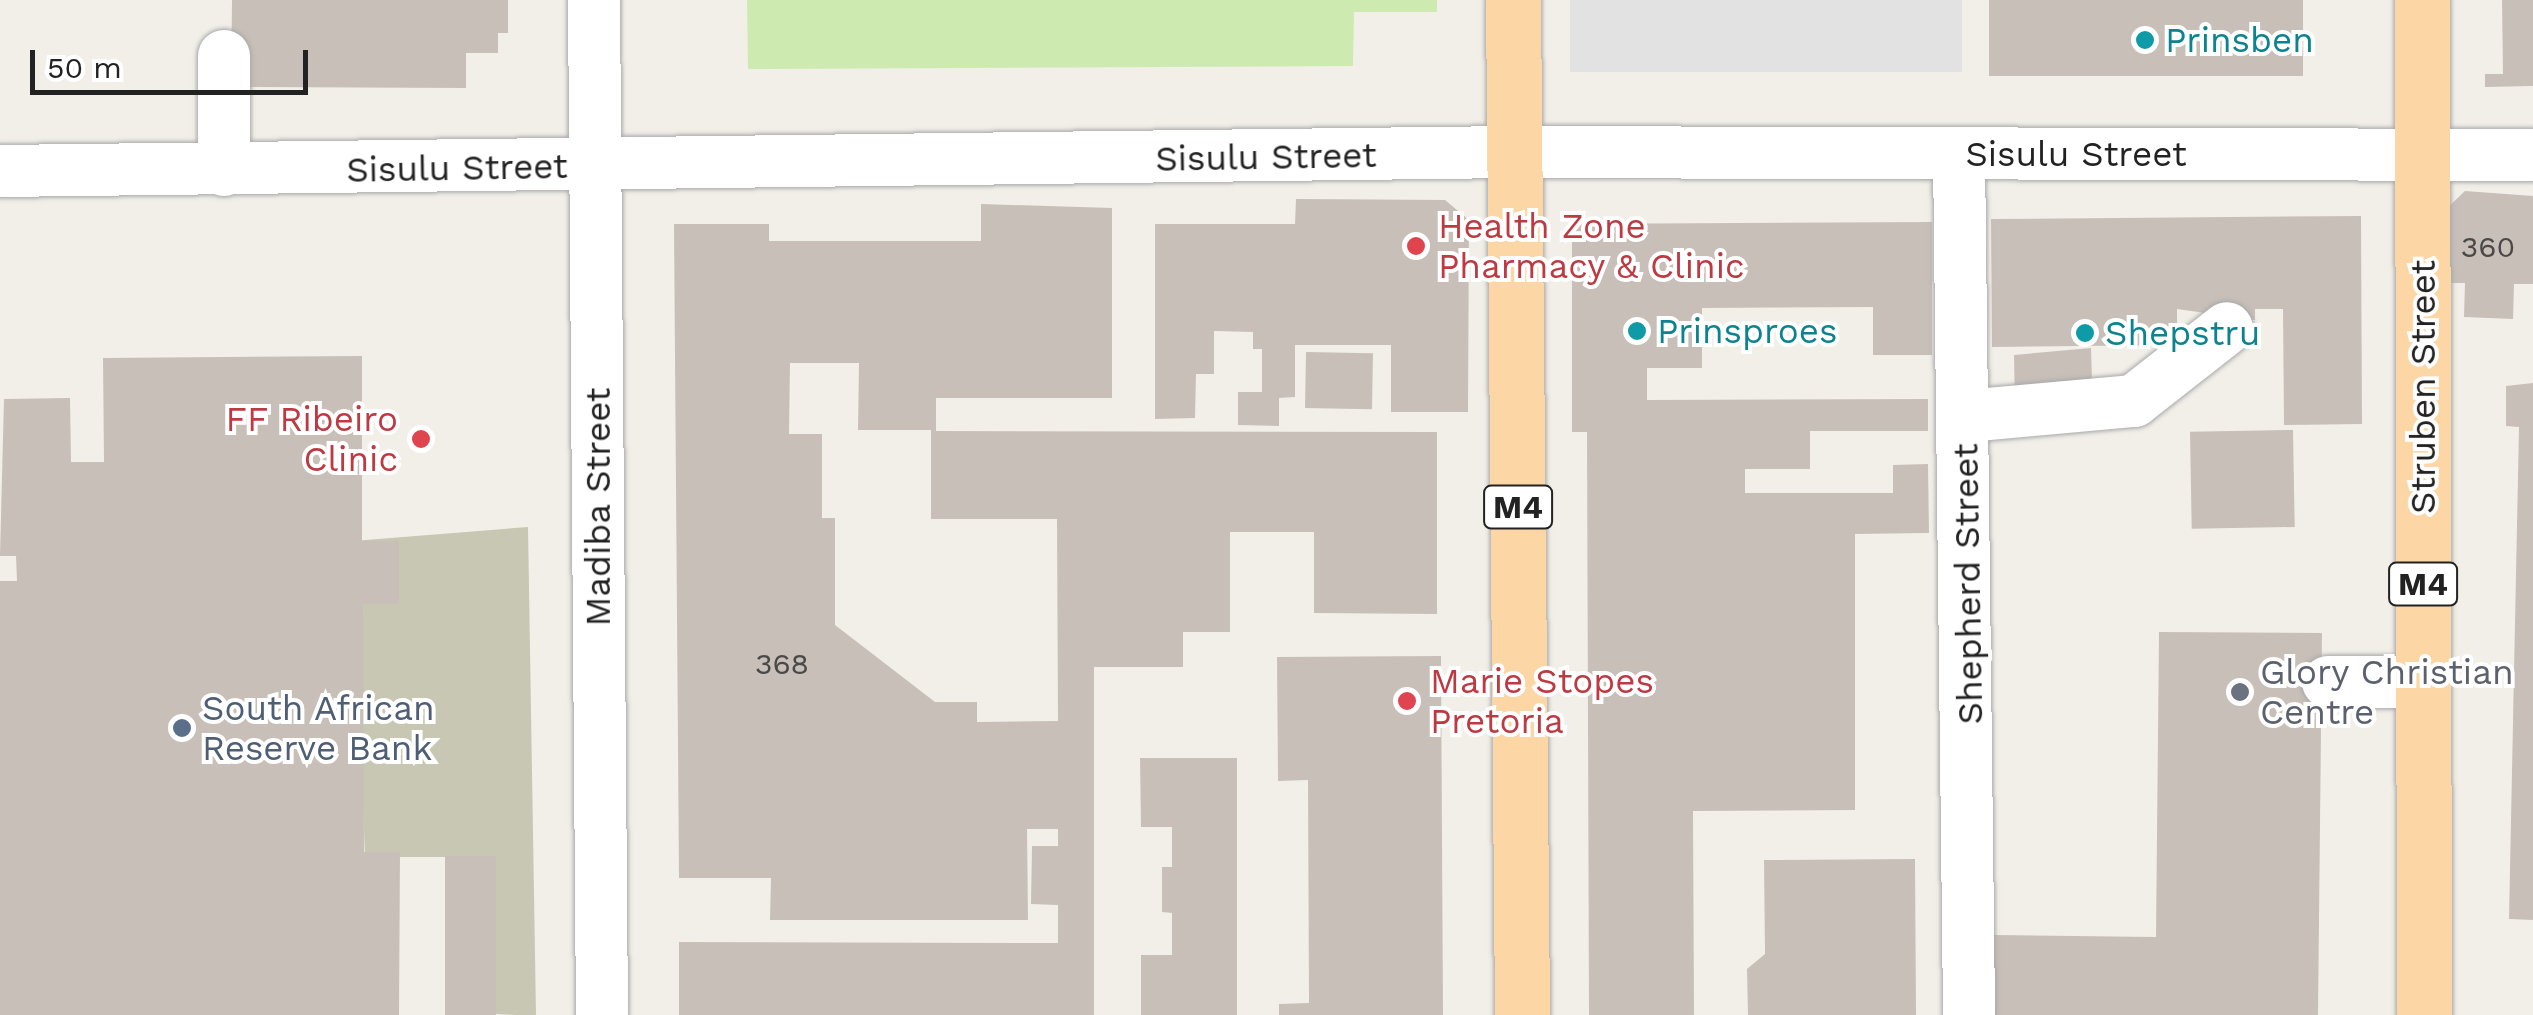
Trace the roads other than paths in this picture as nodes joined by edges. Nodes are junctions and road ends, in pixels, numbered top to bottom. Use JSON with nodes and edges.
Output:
{"nodes":[{"id":1,"x":594,"y":0,"type":"edge"},
{"id":2,"x":1513,"y":0,"type":"edge"},
{"id":3,"x":2422,"y":0,"type":"edge"},
{"id":4,"x":224,"y":56,"type":"dead end"},
{"id":5,"x":1512,"y":152,"type":"junction"},
{"id":6,"x":2423,"y":153,"type":"junction"},
{"id":7,"x":1960,"y":154,"type":"junction"},
{"id":8,"x":2533,"y":155,"type":"edge"},
{"id":9,"x":596,"y":166,"type":"junction"},
{"id":10,"x":224,"y":170,"type":"junction"},
{"id":11,"x":0,"y":171,"type":"edge"},
{"id":12,"x":2228,"y":328,"type":"dead end"},
{"id":13,"x":1966,"y":416,"type":"junction"},
{"id":14,"x":2328,"y":682,"type":"dead end"},
{"id":15,"x":2423,"y":682,"type":"junction"},
{"id":16,"x":602,"y":1015,"type":"edge"},
{"id":17,"x":1522,"y":1015,"type":"edge"},
{"id":18,"x":1969,"y":1015,"type":"edge"},
{"id":19,"x":2424,"y":1015,"type":"edge"}],
"edges":[{"from":1,"to":9,"type":"street","name":"Madiba Street"},
{"from":2,"to":5,"type":"main road","number":"M4"},
{"from":3,"to":6,"type":"main road","name":"Struben Street","number":"M4"},
{"from":4,"to":10,"type":"street"},
{"from":5,"to":7,"type":"street","name":"Sisulu Street"},
{"from":5,"to":9,"type":"street","name":"Sisulu Street"},
{"from":5,"to":17,"type":"main road","number":"M4"},
{"from":6,"to":7,"type":"street","name":"Sisulu Street"},
{"from":6,"to":8,"type":"street","name":"Sisulu Street"},
{"from":6,"to":15,"type":"main road","name":"Struben Street","number":"M4"},
{"from":7,"to":13,"type":"street","name":"Shepherd Street"},
{"from":9,"to":10,"type":"street","name":"Sisulu Street"},
{"from":9,"to":16,"type":"street","name":"Madiba Street"},
{"from":10,"to":11,"type":"street","name":"Sisulu Street"},
{"from":12,"to":13,"type":"street"},
{"from":13,"to":18,"type":"street","name":"Shepherd Street"},
{"from":14,"to":15,"type":"street"},
{"from":15,"to":19,"type":"main road","name":"Struben Street","number":"M4"}]}
